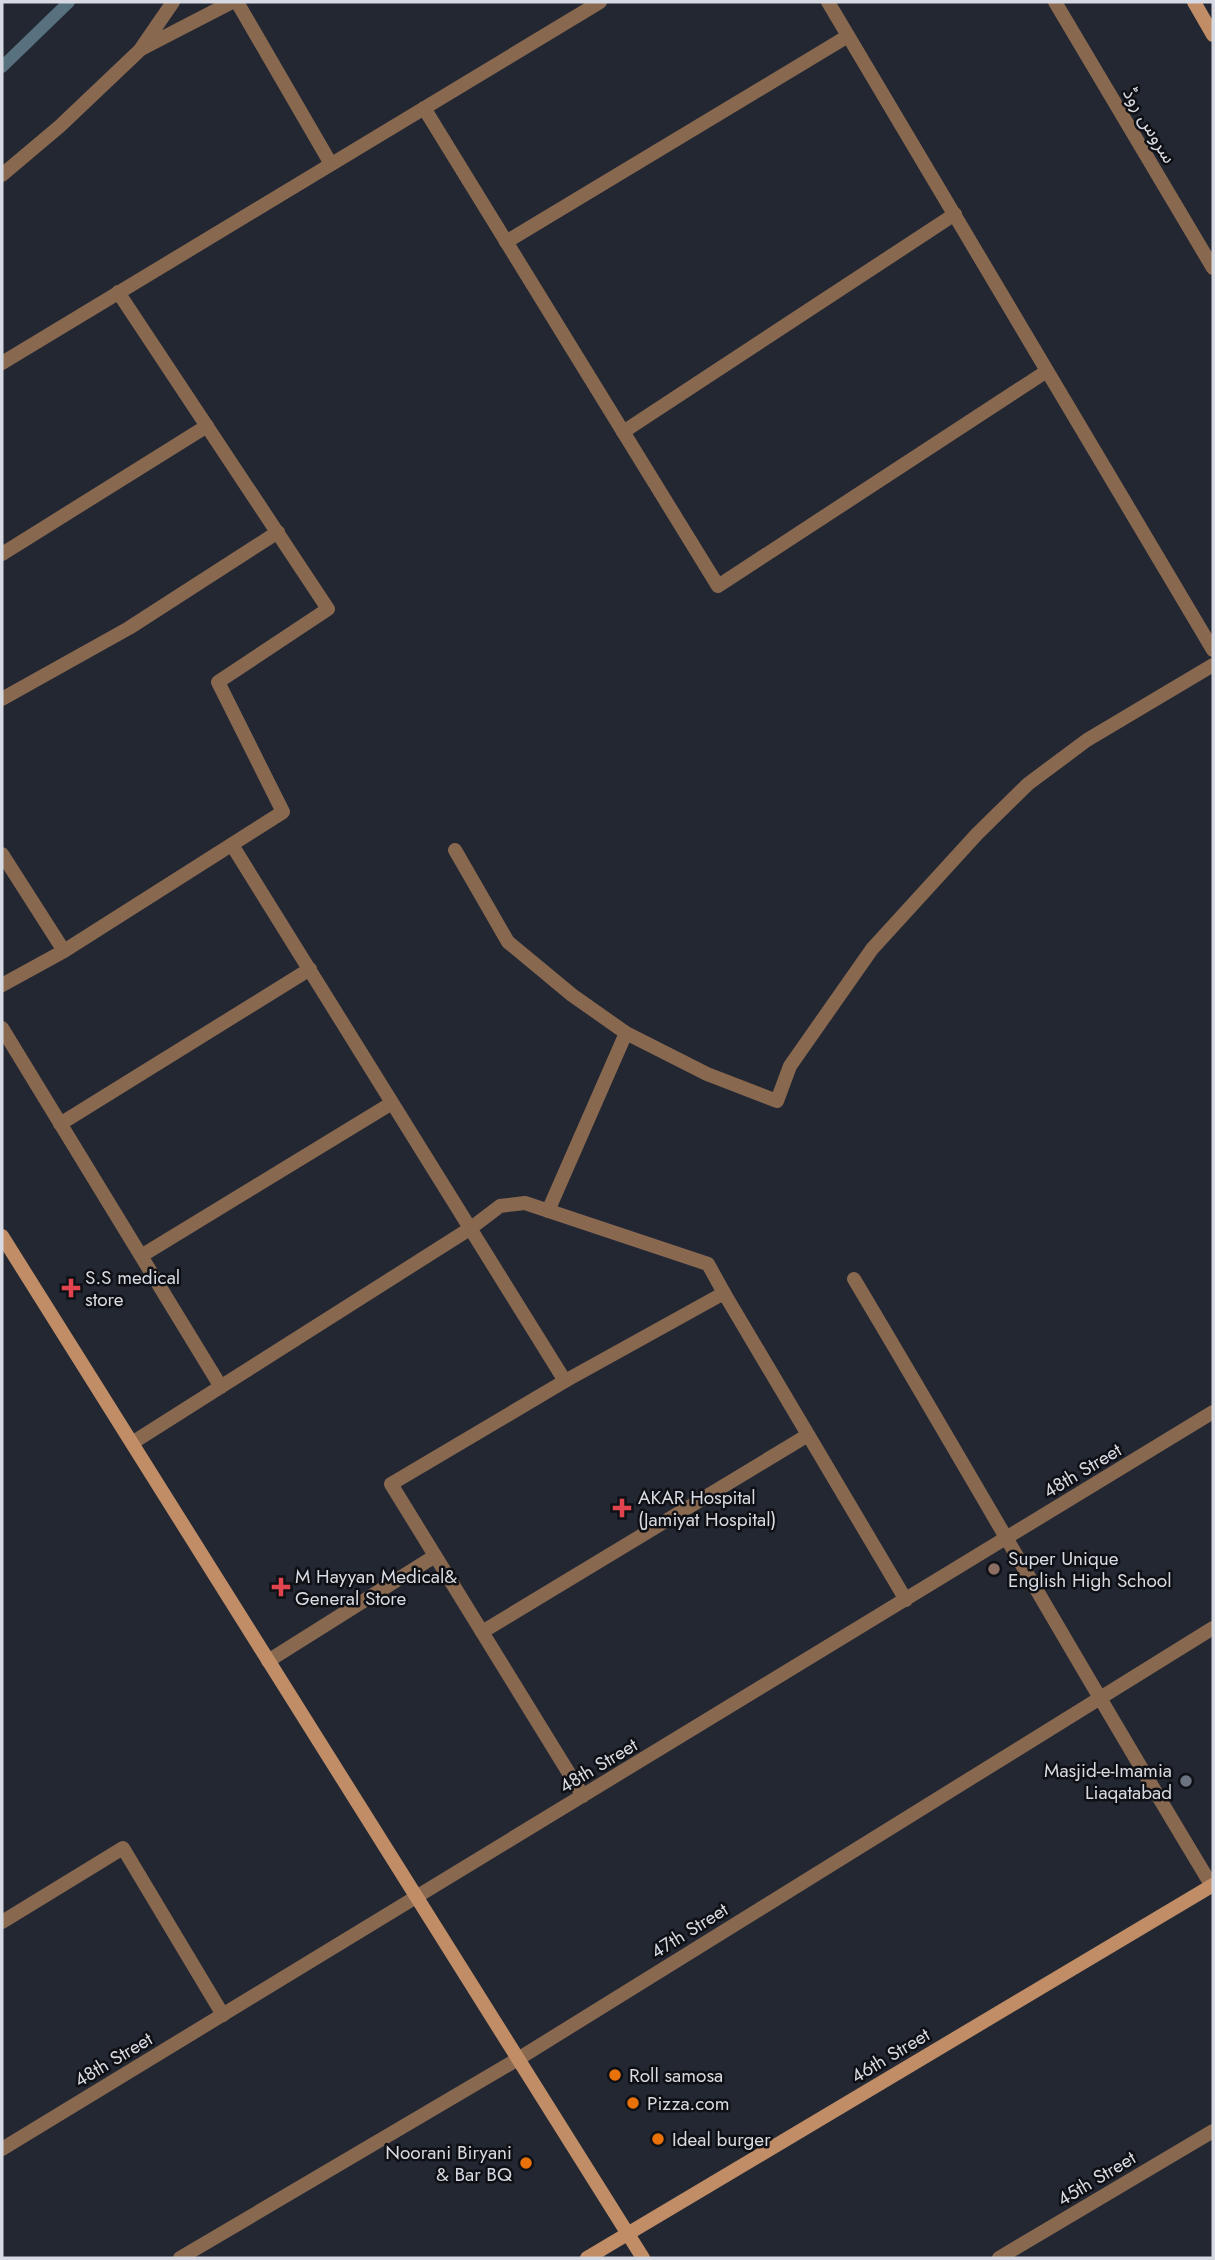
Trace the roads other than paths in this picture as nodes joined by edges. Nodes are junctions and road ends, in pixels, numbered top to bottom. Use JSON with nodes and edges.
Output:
{"nodes":[{"id":1,"x":173,"y":2,"type":"edge"},
{"id":2,"x":234,"y":2,"type":"edge"},
{"id":3,"x":600,"y":2,"type":"edge"},
{"id":4,"x":828,"y":2,"type":"edge"},
{"id":5,"x":1055,"y":2,"type":"edge"},
{"id":6,"x":1194,"y":2,"type":"edge"},
{"id":7,"x":1213,"y":35,"type":"edge"},
{"id":8,"x":848,"y":36,"type":"junction"},
{"id":9,"x":140,"y":50,"type":"junction"},
{"id":10,"x":424,"y":108,"type":"junction"},
{"id":11,"x":331,"y":164,"type":"junction"},
{"id":12,"x":2,"y":175,"type":"edge"},
{"id":13,"x":955,"y":214,"type":"junction"},
{"id":14,"x":506,"y":242,"type":"junction"},
{"id":15,"x":1213,"y":268,"type":"edge"},
{"id":16,"x":118,"y":292,"type":"junction"},
{"id":17,"x":2,"y":363,"type":"edge"},
{"id":18,"x":1047,"y":372,"type":"junction"},
{"id":19,"x":207,"y":426,"type":"junction"},
{"id":20,"x":623,"y":432,"type":"junction"},
{"id":21,"x":278,"y":532,"type":"junction"},
{"id":22,"x":2,"y":554,"type":"edge"},
{"id":23,"x":1213,"y":650,"type":"edge"},
{"id":24,"x":1213,"y":665,"type":"edge"},
{"id":25,"x":2,"y":699,"type":"edge"},
{"id":26,"x":232,"y":845,"type":"junction"},
{"id":27,"x":455,"y":850,"type":"dead end"},
{"id":28,"x":2,"y":855,"type":"edge"},
{"id":29,"x":64,"y":951,"type":"junction"},
{"id":30,"x":310,"y":969,"type":"junction"},
{"id":31,"x":2,"y":985,"type":"edge"},
{"id":32,"x":2,"y":1028,"type":"edge"},
{"id":33,"x":626,"y":1033,"type":"junction"},
{"id":34,"x":392,"y":1103,"type":"junction"},
{"id":35,"x":60,"y":1124,"type":"junction"},
{"id":36,"x":548,"y":1211,"type":"junction"},
{"id":37,"x":471,"y":1228,"type":"junction"},
{"id":38,"x":2,"y":1236,"type":"edge"},
{"id":39,"x":141,"y":1256,"type":"junction"},
{"id":40,"x":854,"y":1279,"type":"dead end"},
{"id":41,"x":724,"y":1293,"type":"junction"},
{"id":42,"x":565,"y":1381,"type":"junction"},
{"id":43,"x":221,"y":1387,"type":"junction"},
{"id":44,"x":1213,"y":1412,"type":"edge"},
{"id":45,"x":808,"y":1435,"type":"junction"},
{"id":46,"x":132,"y":1443,"type":"junction"},
{"id":47,"x":1008,"y":1537,"type":"junction"},
{"id":48,"x":435,"y":1556,"type":"junction"},
{"id":49,"x":906,"y":1600,"type":"junction"},
{"id":50,"x":1213,"y":1628,"type":"edge"},
{"id":51,"x":482,"y":1632,"type":"junction"},
{"id":52,"x":268,"y":1661,"type":"junction"},
{"id":53,"x":1099,"y":1699,"type":"junction"},
{"id":54,"x":583,"y":1796,"type":"junction"},
{"id":55,"x":1213,"y":1885,"type":"edge"},
{"id":56,"x":417,"y":1897,"type":"junction"},
{"id":57,"x":2,"y":1922,"type":"edge"},
{"id":58,"x":223,"y":2015,"type":"junction"},
{"id":59,"x":518,"y":2059,"type":"junction"},
{"id":60,"x":1213,"y":2131,"type":"edge"},
{"id":61,"x":2,"y":2149,"type":"edge"},
{"id":62,"x":628,"y":2233,"type":"junction"},
{"id":63,"x":180,"y":2258,"type":"edge"},
{"id":64,"x":587,"y":2258,"type":"edge"},
{"id":65,"x":643,"y":2258,"type":"edge"},
{"id":66,"x":999,"y":2258,"type":"edge"}],
"edges":[{"from":1,"to":9,"type":"street"},
{"from":2,"to":9,"type":"street"},
{"from":2,"to":11,"type":"street"},
{"from":3,"to":10,"type":"street"},
{"from":4,"to":8,"type":"street"},
{"from":5,"to":15,"type":"street","name":"سروس روڈ"},
{"from":6,"to":7,"type":"street"},
{"from":8,"to":13,"type":"street"},
{"from":8,"to":14,"type":"street"},
{"from":9,"to":12,"type":"street"},
{"from":10,"to":11,"type":"street"},
{"from":10,"to":14,"type":"street"},
{"from":11,"to":16,"type":"street"},
{"from":13,"to":18,"type":"street"},
{"from":13,"to":20,"type":"street"},
{"from":14,"to":20,"type":"street"},
{"from":16,"to":17,"type":"street"},
{"from":16,"to":19,"type":"street"},
{"from":18,"to":20,"type":"street"},
{"from":18,"to":23,"type":"street"},
{"from":19,"to":21,"type":"street"},
{"from":19,"to":22,"type":"street"},
{"from":21,"to":25,"type":"street"},
{"from":21,"to":26,"type":"street"},
{"from":24,"to":33,"type":"street"},
{"from":26,"to":29,"type":"street"},
{"from":26,"to":30,"type":"street"},
{"from":27,"to":33,"type":"street"},
{"from":28,"to":29,"type":"street"},
{"from":29,"to":31,"type":"street"},
{"from":30,"to":34,"type":"street"},
{"from":30,"to":35,"type":"street"},
{"from":32,"to":35,"type":"street"},
{"from":33,"to":36,"type":"street"},
{"from":34,"to":37,"type":"street"},
{"from":34,"to":39,"type":"street"},
{"from":35,"to":39,"type":"street"},
{"from":36,"to":37,"type":"street"},
{"from":36,"to":41,"type":"street"},
{"from":37,"to":42,"type":"street"},
{"from":37,"to":43,"type":"street"},
{"from":38,"to":46,"type":"street"},
{"from":39,"to":43,"type":"street"},
{"from":40,"to":47,"type":"street"},
{"from":41,"to":42,"type":"street"},
{"from":41,"to":45,"type":"street"},
{"from":42,"to":48,"type":"street"},
{"from":43,"to":46,"type":"street"},
{"from":44,"to":47,"type":"street","name":"48th Street"},
{"from":45,"to":49,"type":"street"},
{"from":45,"to":51,"type":"street"},
{"from":46,"to":52,"type":"street"},
{"from":47,"to":49,"type":"street","name":"48th Street"},
{"from":47,"to":53,"type":"street"},
{"from":48,"to":51,"type":"street"},
{"from":48,"to":52,"type":"street"},
{"from":49,"to":54,"type":"street","name":"48th Street"},
{"from":50,"to":53,"type":"street","name":"47th Street"},
{"from":51,"to":54,"type":"street"},
{"from":52,"to":56,"type":"street"},
{"from":53,"to":55,"type":"street"},
{"from":53,"to":59,"type":"street","name":"47th Street"},
{"from":54,"to":56,"type":"street","name":"48th Street"},
{"from":55,"to":62,"type":"street","name":"46th Street"},
{"from":56,"to":58,"type":"street","name":"48th Street"},
{"from":56,"to":59,"type":"street"},
{"from":57,"to":58,"type":"street"},
{"from":58,"to":61,"type":"street","name":"48th Street"},
{"from":59,"to":62,"type":"street"},
{"from":59,"to":63,"type":"street","name":"47th Street"},
{"from":60,"to":66,"type":"street","name":"45th Street"},
{"from":62,"to":64,"type":"street","name":"46th Street"},
{"from":62,"to":65,"type":"street"}]}
